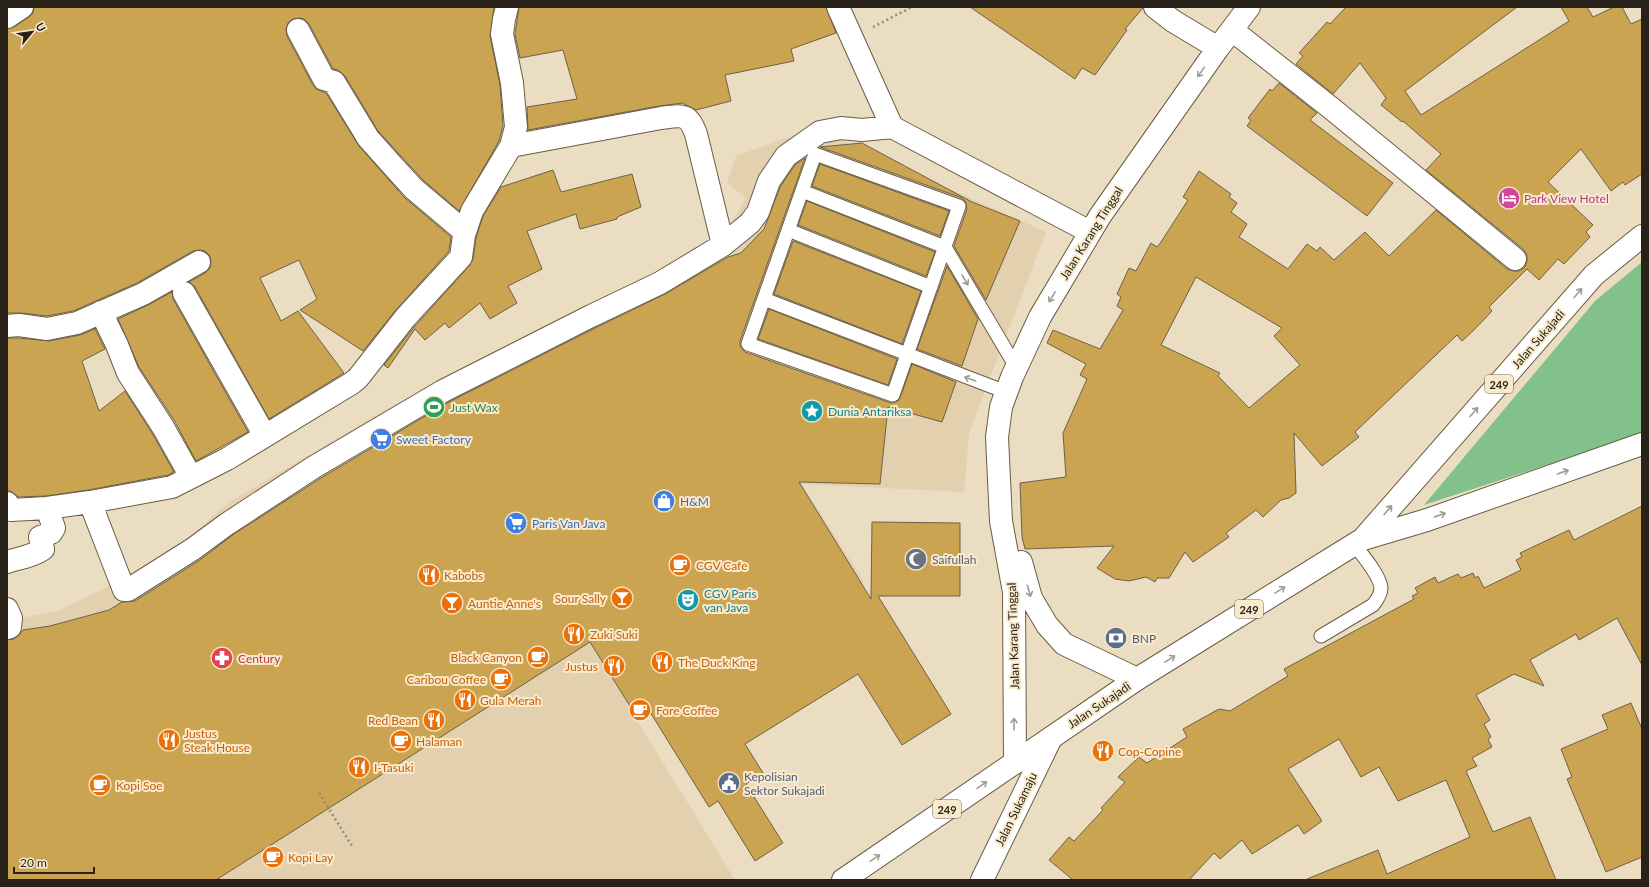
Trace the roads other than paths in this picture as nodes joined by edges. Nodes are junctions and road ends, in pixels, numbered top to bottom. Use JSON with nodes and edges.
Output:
{"nodes":[{"id":1,"x":22,"y":7,"type":"edge"},
{"id":2,"x":507,"y":7,"type":"edge"},
{"id":3,"x":838,"y":7,"type":"edge"},
{"id":4,"x":1155,"y":7,"type":"edge"},
{"id":5,"x":1250,"y":7,"type":"edge"},
{"id":6,"x":7,"y":17,"type":"edge"},
{"id":7,"x":298,"y":30,"type":"dead end"},
{"id":8,"x":1232,"y":30,"type":"junction"},
{"id":9,"x":1218,"y":48,"type":"junction"},
{"id":10,"x":892,"y":127,"type":"junction"},
{"id":11,"x":511,"y":146,"type":"junction"},
{"id":12,"x":802,"y":191,"type":"junction"},
{"id":13,"x":788,"y":230,"type":"junction"},
{"id":14,"x":465,"y":232,"type":"junction"},
{"id":15,"x":1090,"y":232,"type":"junction"},
{"id":16,"x":1642,"y":236,"type":"edge"},
{"id":17,"x":723,"y":245,"type":"junction"},
{"id":18,"x":945,"y":247,"type":"junction"},
{"id":19,"x":1514,"y":259,"type":"dead end"},
{"id":20,"x":199,"y":262,"type":"dead end"},
{"id":21,"x":931,"y":287,"type":"junction"},
{"id":22,"x":184,"y":293,"type":"dead end"},
{"id":23,"x":764,"y":299,"type":"junction"},
{"id":24,"x":101,"y":312,"type":"junction"},
{"id":25,"x":7,"y":326,"type":"edge"},
{"id":26,"x":907,"y":355,"type":"junction"},
{"id":27,"x":1016,"y":367,"type":"junction"},
{"id":28,"x":1006,"y":392,"type":"junction"},
{"id":29,"x":265,"y":436,"type":"junction"},
{"id":30,"x":1642,"y":444,"type":"edge"},
{"id":31,"x":191,"y":477,"type":"junction"},
{"id":32,"x":999,"y":486,"type":"junction"},
{"id":33,"x":90,"y":502,"type":"junction"},
{"id":34,"x":7,"y":503,"type":"edge"},
{"id":35,"x":47,"y":508,"type":"junction"},
{"id":36,"x":1358,"y":542,"type":"junction"},
{"id":37,"x":7,"y":562,"type":"edge"},
{"id":38,"x":7,"y":609,"type":"edge"},
{"id":39,"x":7,"y":628,"type":"edge"},
{"id":40,"x":1321,"y":636,"type":"dead end"},
{"id":41,"x":1137,"y":679,"type":"junction"},
{"id":42,"x":1051,"y":738,"type":"junction"},
{"id":43,"x":1015,"y":762,"type":"junction"},
{"id":44,"x":843,"y":880,"type":"edge"},
{"id":45,"x":982,"y":880,"type":"edge"}],
"edges":[{"from":1,"to":6,"type":"street"},
{"from":2,"to":11,"type":"street"},
{"from":3,"to":10,"type":"street"},
{"from":4,"to":9,"type":"street"},
{"from":5,"to":8,"type":"street","name":"Jalan Karang Tinggal"},
{"from":7,"to":14,"type":"street"},
{"from":8,"to":9,"type":"street","name":"Jalan Karang Tinggal"},
{"from":8,"to":19,"type":"street"},
{"from":9,"to":15,"type":"street","name":"Jalan Karang Tinggal","one_way":true},
{"from":10,"to":15,"type":"street"},
{"from":10,"to":17,"type":"street"},
{"from":11,"to":14,"type":"street"},
{"from":11,"to":17,"type":"street"},
{"from":12,"to":13,"type":"lane"},
{"from":12,"to":18,"type":"lane"},
{"from":12,"to":18,"type":"lane"},
{"from":13,"to":21,"type":"lane"},
{"from":13,"to":23,"type":"lane"},
{"from":14,"to":29,"type":"street"},
{"from":15,"to":27,"type":"street","name":"Jalan Karang Tinggal","one_way":true},
{"from":36,"to":16,"type":"street","name":"Jalan Sukajadi","number":"249","one_way":true},
{"from":17,"to":33,"type":"street"},
{"from":18,"to":21,"type":"lane"},
{"from":18,"to":27,"type":"lane","one_way":true},
{"from":20,"to":24,"type":"street"},
{"from":21,"to":26,"type":"lane"},
{"from":22,"to":29,"type":"street"},
{"from":23,"to":26,"type":"lane"},
{"from":23,"to":26,"type":"lane"},
{"from":24,"to":25,"type":"street"},
{"from":24,"to":31,"type":"street"},
{"from":28,"to":26,"type":"lane","one_way":true},
{"from":27,"to":28,"type":"street","name":"Jalan Karang Tinggal"},
{"from":28,"to":32,"type":"street","name":"Jalan Karang Tinggal"},
{"from":29,"to":31,"type":"street"},
{"from":36,"to":30,"type":"street","name":"Jalan Sukajadi","number":"249","one_way":true},
{"from":31,"to":33,"type":"street"},
{"from":32,"to":41,"type":"street","name":"Jalan Karang Tinggal","one_way":true},
{"from":43,"to":32,"type":"street","name":"Jalan Karang Tinggal","one_way":true},
{"from":33,"to":35,"type":"street"},
{"from":34,"to":35,"type":"street"},
{"from":35,"to":37,"type":"street"},
{"from":36,"to":40,"type":"lane"},
{"from":41,"to":36,"type":"street","name":"Jalan Sukajadi","number":"249","one_way":true},
{"from":38,"to":39,"type":"street"},
{"from":41,"to":42,"type":"street","name":"Jalan Sukajadi","number":"249"},
{"from":42,"to":43,"type":"street","name":"Jalan Sukajadi","number":"249"},
{"from":42,"to":45,"type":"street","name":"Jalan Sukamaju"},
{"from":44,"to":43,"type":"street","name":"Jalan Sukajadi","number":"249","one_way":true}]}
